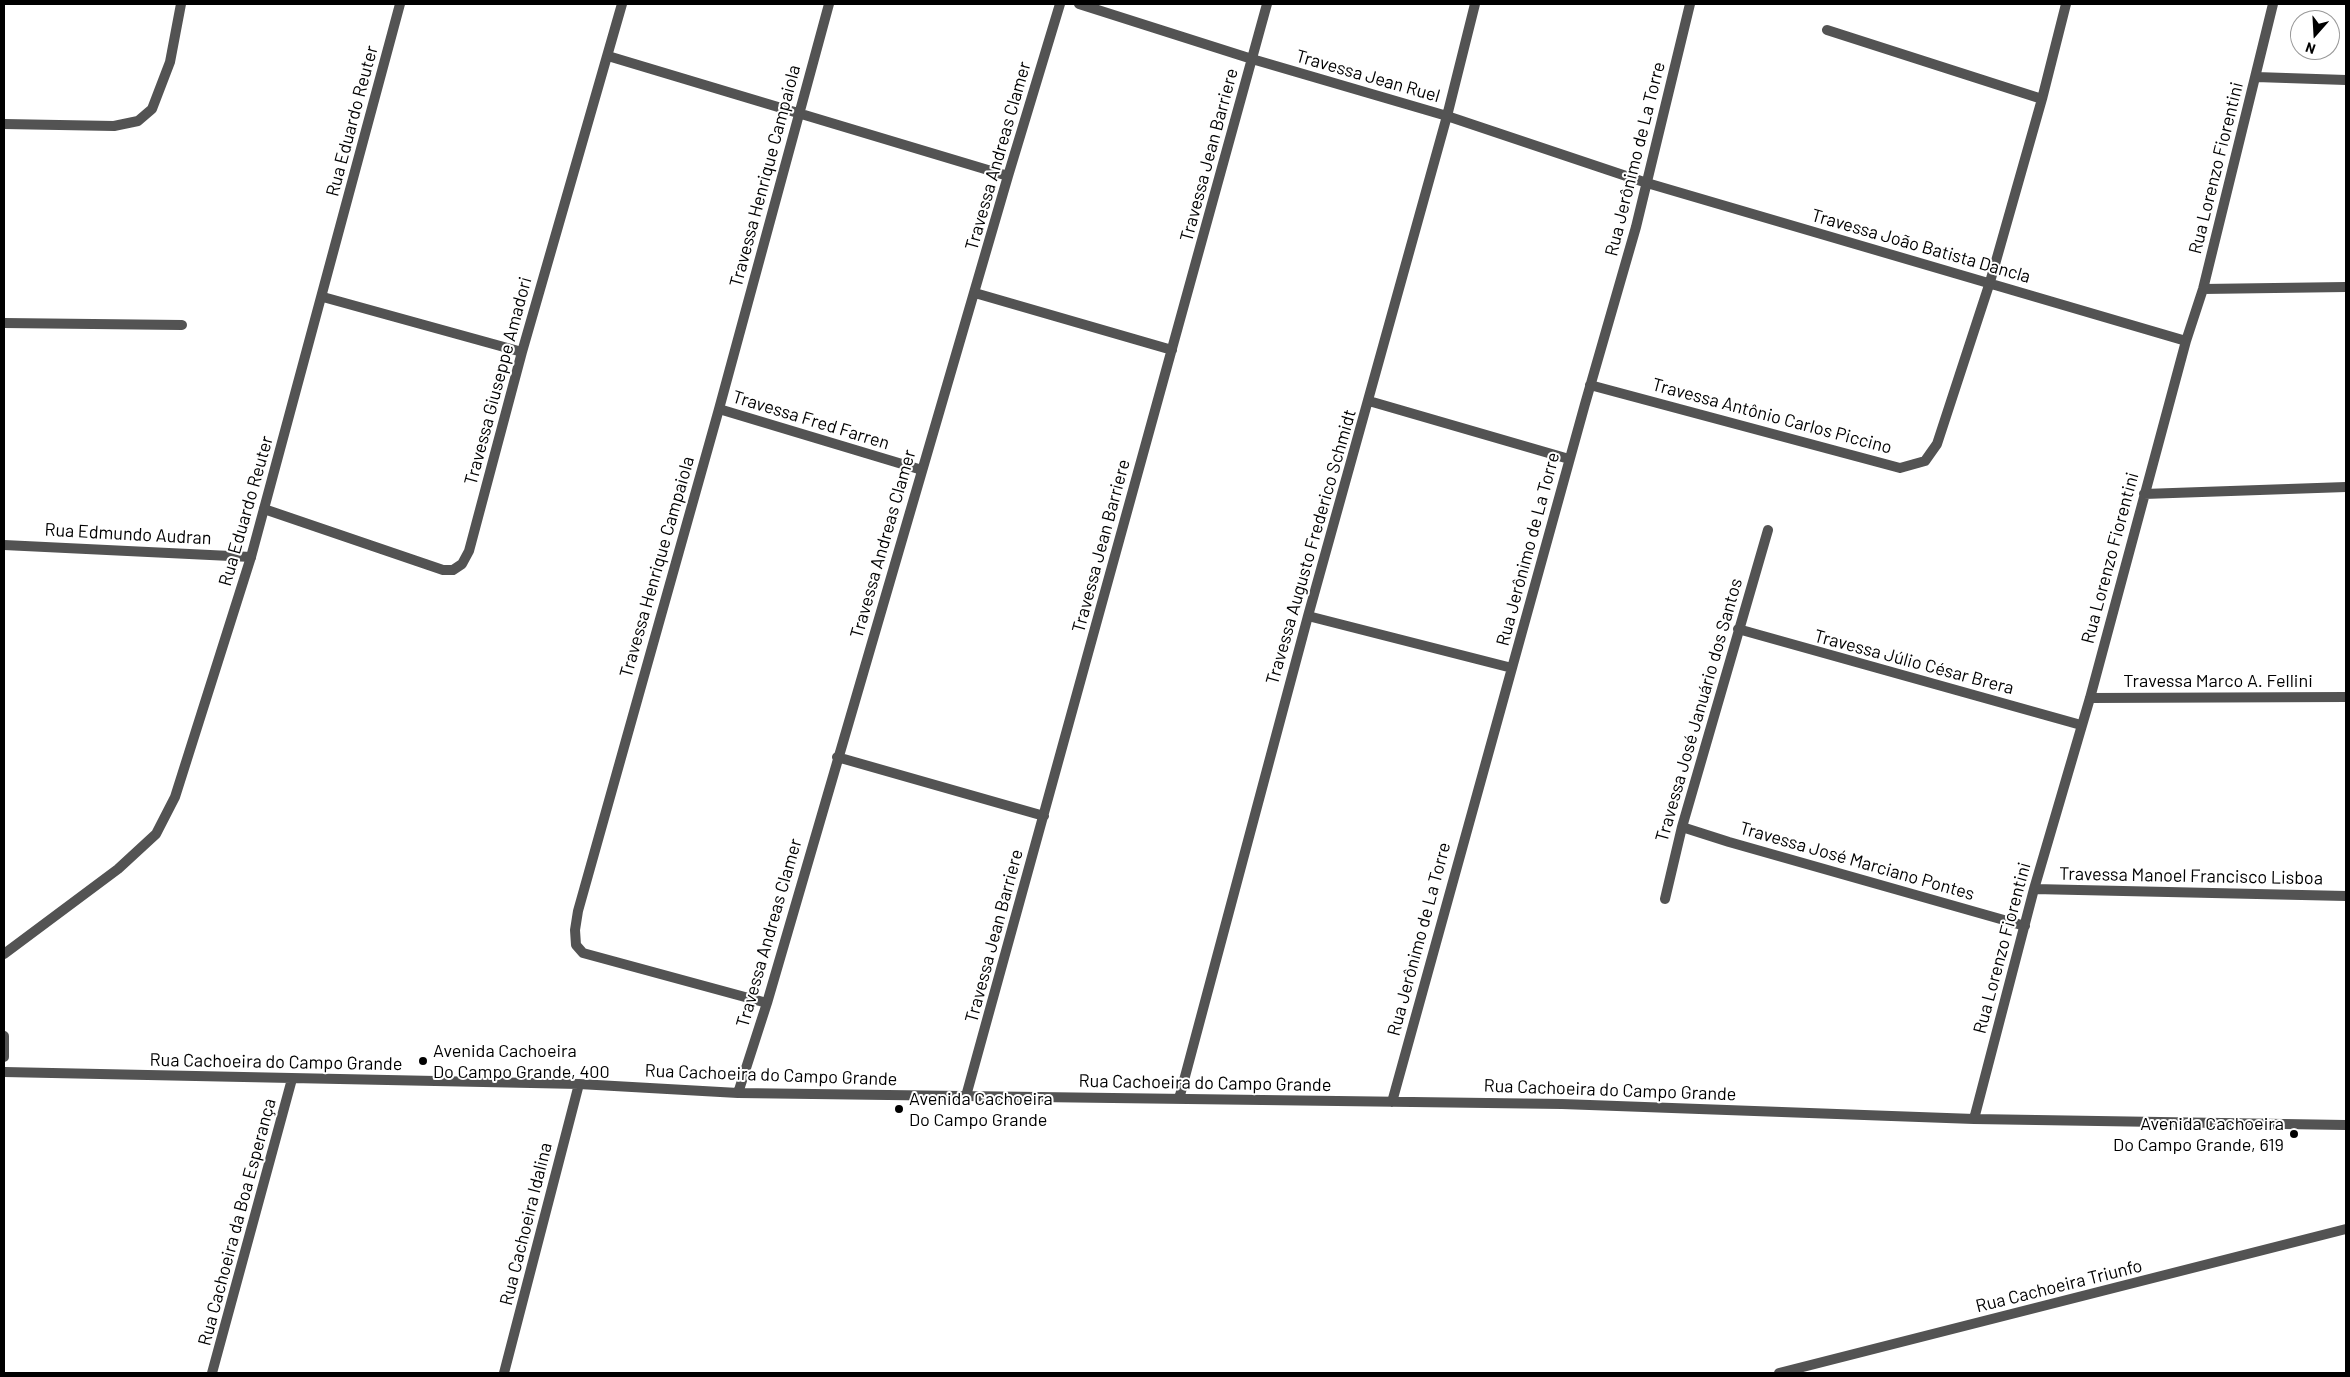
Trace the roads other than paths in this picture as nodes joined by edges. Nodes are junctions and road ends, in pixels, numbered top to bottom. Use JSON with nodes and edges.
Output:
{"nodes":[{"id":1,"x":181,"y":4,"type":"edge"},
{"id":2,"x":400,"y":4,"type":"edge"},
{"id":3,"x":622,"y":4,"type":"edge"},
{"id":4,"x":829,"y":4,"type":"edge"},
{"id":5,"x":1060,"y":4,"type":"edge"},
{"id":6,"x":1079,"y":4,"type":"edge"},
{"id":7,"x":1267,"y":4,"type":"edge"},
{"id":8,"x":1475,"y":4,"type":"edge"},
{"id":9,"x":1690,"y":4,"type":"edge"},
{"id":10,"x":2066,"y":4,"type":"edge"},
{"id":11,"x":2272,"y":4,"type":"edge"},
{"id":12,"x":1827,"y":30,"type":"dead end"},
{"id":13,"x":608,"y":56,"type":"junction"},
{"id":14,"x":1252,"y":59,"type":"junction"},
{"id":15,"x":2256,"y":77,"type":"junction"},
{"id":16,"x":2346,"y":80,"type":"edge"},
{"id":17,"x":2042,"y":99,"type":"junction"},
{"id":18,"x":798,"y":112,"type":"junction"},
{"id":19,"x":1447,"y":116,"type":"junction"},
{"id":20,"x":4,"y":124,"type":"edge"},
{"id":21,"x":1008,"y":176,"type":"junction"},
{"id":22,"x":1648,"y":183,"type":"junction"},
{"id":23,"x":1990,"y":282,"type":"junction"},
{"id":24,"x":2346,"y":287,"type":"edge"},
{"id":25,"x":2203,"y":289,"type":"junction"},
{"id":26,"x":975,"y":293,"type":"junction"},
{"id":27,"x":322,"y":297,"type":"junction"},
{"id":28,"x":4,"y":323,"type":"edge"},
{"id":29,"x":182,"y":325,"type":"dead end"},
{"id":30,"x":2186,"y":341,"type":"junction"},
{"id":31,"x":1172,"y":350,"type":"junction"},
{"id":32,"x":522,"y":352,"type":"junction"},
{"id":33,"x":1590,"y":385,"type":"junction"},
{"id":34,"x":1368,"y":401,"type":"junction"},
{"id":35,"x":719,"y":409,"type":"junction"},
{"id":36,"x":1569,"y":459,"type":"junction"},
{"id":37,"x":922,"y":470,"type":"junction"},
{"id":38,"x":2346,"y":487,"type":"edge"},
{"id":39,"x":2144,"y":494,"type":"junction"},
{"id":40,"x":264,"y":509,"type":"junction"},
{"id":41,"x":1768,"y":530,"type":"dead end"},
{"id":42,"x":4,"y":545,"type":"edge"},
{"id":43,"x":252,"y":557,"type":"junction"},
{"id":44,"x":1308,"y":616,"type":"junction"},
{"id":45,"x":1738,"y":630,"type":"junction"},
{"id":46,"x":1512,"y":668,"type":"junction"},
{"id":47,"x":2346,"y":697,"type":"edge"},
{"id":48,"x":2090,"y":698,"type":"junction"},
{"id":49,"x":2081,"y":725,"type":"junction"},
{"id":50,"x":838,"y":757,"type":"junction"},
{"id":51,"x":1044,"y":816,"type":"junction"},
{"id":52,"x":1682,"y":827,"type":"junction"},
{"id":53,"x":2034,"y":889,"type":"junction"},
{"id":54,"x":2346,"y":896,"type":"edge"},
{"id":55,"x":1665,"y":899,"type":"dead end"},
{"id":56,"x":2025,"y":926,"type":"junction"},
{"id":57,"x":4,"y":954,"type":"edge"},
{"id":58,"x":767,"y":1003,"type":"junction"},
{"id":59,"x":4,"y":1036,"type":"edge"},
{"id":60,"x":4,"y":1057,"type":"edge"},
{"id":61,"x":4,"y":1072,"type":"edge"},
{"id":62,"x":292,"y":1079,"type":"junction"},
{"id":63,"x":579,"y":1084,"type":"junction"},
{"id":64,"x":738,"y":1093,"type":"junction"},
{"id":65,"x":966,"y":1096,"type":"junction"},
{"id":66,"x":1179,"y":1099,"type":"junction"},
{"id":67,"x":1392,"y":1102,"type":"junction"},
{"id":68,"x":1974,"y":1119,"type":"junction"},
{"id":69,"x":2346,"y":1125,"type":"edge"},
{"id":70,"x":2346,"y":1229,"type":"edge"},
{"id":71,"x":212,"y":1373,"type":"edge"},
{"id":72,"x":504,"y":1373,"type":"edge"},
{"id":73,"x":1780,"y":1373,"type":"edge"}],
"edges":[{"from":1,"to":20,"type":"street"},
{"from":2,"to":27,"type":"street","name":"Rua Eduardo Reuter"},
{"from":3,"to":13,"type":"street","name":"Travessa Giuseppe Amadori"},
{"from":4,"to":18,"type":"street","name":"Travessa Henrique Campaiola"},
{"from":5,"to":21,"type":"street","name":"Travessa Andreas Clamer"},
{"from":6,"to":14,"type":"street","name":"Travessa Jean Ruel"},
{"from":7,"to":14,"type":"street","name":"Travessa Jean Barriere"},
{"from":8,"to":19,"type":"street","name":"Travessa Augusto Frederico Schmidt"},
{"from":9,"to":22,"type":"street","name":"Rua Jerônimo de La Torre"},
{"from":10,"to":17,"type":"street"},
{"from":11,"to":15,"type":"street","name":"Rua Lorenzo Fiorentini"},
{"from":12,"to":17,"type":"street"},
{"from":13,"to":18,"type":"street"},
{"from":13,"to":32,"type":"street","name":"Travessa Giuseppe Amadori"},
{"from":14,"to":19,"type":"street","name":"Travessa Jean Ruel"},
{"from":14,"to":31,"type":"street","name":"Travessa Jean Barriere"},
{"from":15,"to":16,"type":"street"},
{"from":15,"to":25,"type":"street","name":"Rua Lorenzo Fiorentini"},
{"from":17,"to":23,"type":"street"},
{"from":18,"to":21,"type":"street"},
{"from":18,"to":35,"type":"street","name":"Travessa Henrique Campaiola"},
{"from":19,"to":22,"type":"street","name":"Travessa Jean Ruel"},
{"from":19,"to":34,"type":"street","name":"Travessa Augusto Frederico Schmidt"},
{"from":21,"to":26,"type":"street","name":"Travessa Andreas Clamer"},
{"from":22,"to":23,"type":"street","name":"Travessa João Batista Dancla"},
{"from":22,"to":33,"type":"street","name":"Rua Jerônimo de La Torre"},
{"from":23,"to":30,"type":"street","name":"Travessa João Batista Dancla"},
{"from":23,"to":33,"type":"street","name":"Travessa Antônio Carlos Piccino"},
{"from":24,"to":25,"type":"street"},
{"from":25,"to":30,"type":"street","name":"Rua Lorenzo Fiorentini"},
{"from":26,"to":31,"type":"street"},
{"from":26,"to":37,"type":"street","name":"Travessa Andreas Clamer"},
{"from":27,"to":32,"type":"street"},
{"from":27,"to":40,"type":"street","name":"Rua Eduardo Reuter"},
{"from":28,"to":29,"type":"street"},
{"from":30,"to":39,"type":"street","name":"Rua Lorenzo Fiorentini"},
{"from":31,"to":51,"type":"street","name":"Travessa Jean Barriere"},
{"from":32,"to":40,"type":"street","name":"Travessa Giuseppe Amadori"},
{"from":33,"to":36,"type":"street","name":"Rua Jerônimo de La Torre"},
{"from":34,"to":36,"type":"street"},
{"from":34,"to":44,"type":"street","name":"Travessa Augusto Frederico Schmidt"},
{"from":35,"to":37,"type":"street","name":"Travessa Fred Farren"},
{"from":35,"to":58,"type":"street","name":"Travessa Henrique Campaiola"},
{"from":36,"to":46,"type":"street","name":"Rua Jerônimo de La Torre"},
{"from":37,"to":50,"type":"street","name":"Travessa Andreas Clamer"},
{"from":38,"to":39,"type":"street"},
{"from":39,"to":48,"type":"street","name":"Rua Lorenzo Fiorentini"},
{"from":40,"to":43,"type":"street","name":"Rua Eduardo Reuter"},
{"from":41,"to":45,"type":"street","name":"Travessa José Januário dos Santos"},
{"from":42,"to":43,"type":"street","name":"Rua Edmundo Audran"},
{"from":43,"to":57,"type":"street","name":"Rua Eduardo Reuter"},
{"from":44,"to":46,"type":"street"},
{"from":44,"to":66,"type":"street","name":"Travessa Augusto Frederico Schmidt"},
{"from":45,"to":49,"type":"street","name":"Travessa Júlio César Brera"},
{"from":45,"to":52,"type":"street","name":"Travessa José Januário dos Santos"},
{"from":46,"to":67,"type":"street","name":"Rua Jerônimo de La Torre"},
{"from":47,"to":48,"type":"street","name":"Travessa Marco A. Fellini"},
{"from":48,"to":49,"type":"street","name":"Rua Lorenzo Fiorentini"},
{"from":49,"to":53,"type":"street","name":"Rua Lorenzo Fiorentini"},
{"from":50,"to":51,"type":"street"},
{"from":50,"to":58,"type":"street","name":"Travessa Andreas Clamer"},
{"from":51,"to":65,"type":"street","name":"Travessa Jean Barriere"},
{"from":52,"to":55,"type":"street","name":"Travessa José Januário dos Santos"},
{"from":52,"to":56,"type":"street","name":"Travessa José Marciano Pontes"},
{"from":53,"to":54,"type":"street","name":"Travessa Manoel Francisco Lisboa"},
{"from":53,"to":56,"type":"street","name":"Rua Lorenzo Fiorentini"},
{"from":56,"to":68,"type":"street","name":"Rua Lorenzo Fiorentini"},
{"from":58,"to":64,"type":"street","name":"Travessa Andreas Clamer"},
{"from":59,"to":60,"type":"street"},
{"from":61,"to":62,"type":"street","name":"Rua Cachoeira do Campo Grande"},
{"from":62,"to":63,"type":"street","name":"Rua Cachoeira do Campo Grande"},
{"from":62,"to":71,"type":"street","name":"Rua Cachoeira da Boa Esperança"},
{"from":63,"to":64,"type":"street","name":"Rua Cachoeira do Campo Grande"},
{"from":63,"to":72,"type":"street","name":"Rua Cachoeira Idalina"},
{"from":64,"to":65,"type":"street","name":"Rua Cachoeira do Campo Grande"},
{"from":65,"to":66,"type":"street","name":"Rua Cachoeira do Campo Grande"},
{"from":66,"to":67,"type":"street","name":"Rua Cachoeira do Campo Grande"},
{"from":67,"to":68,"type":"street","name":"Rua Cachoeira do Campo Grande"},
{"from":68,"to":69,"type":"street","name":"Rua Cachoeira do Campo Grande"},
{"from":70,"to":73,"type":"street","name":"Rua Cachoeira Triunfo"}]}
